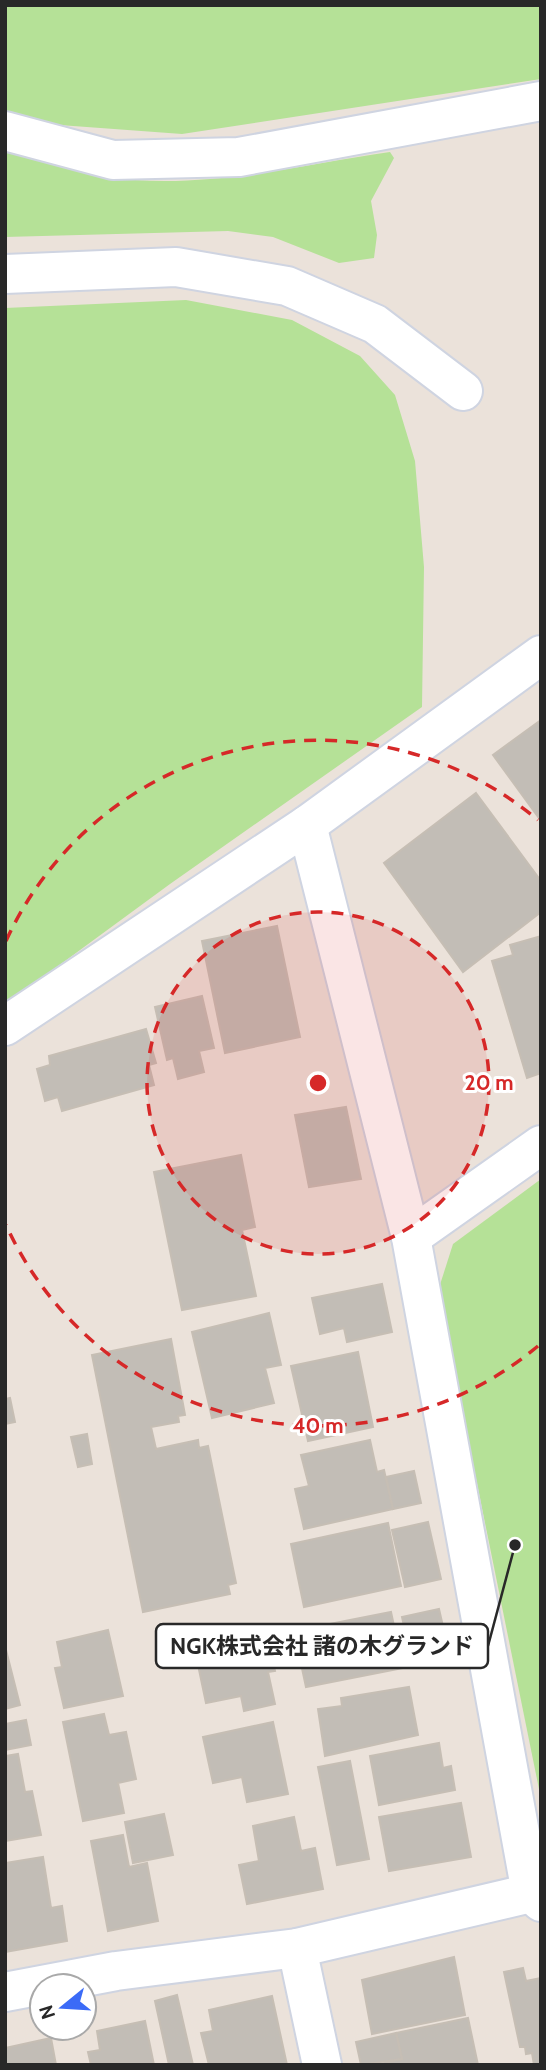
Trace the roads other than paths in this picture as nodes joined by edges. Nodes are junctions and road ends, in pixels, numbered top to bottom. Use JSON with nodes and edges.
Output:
{"nodes":[{"id":1,"x":541,"y":101,"type":"edge"},
{"id":2,"x":5,"y":131,"type":"edge"},
{"id":3,"x":5,"y":274,"type":"edge"},
{"id":4,"x":463,"y":391,"type":"dead end"},
{"id":5,"x":541,"y":655,"type":"edge"},
{"id":6,"x":307,"y":825,"type":"junction"},
{"id":7,"x":5,"y":1026,"type":"edge"},
{"id":8,"x":541,"y":1145,"type":"edge"},
{"id":9,"x":411,"y":1237,"type":"junction"},
{"id":10,"x":536,"y":1898,"type":"edge"},
{"id":11,"x":298,"y":1948,"type":"junction"},
{"id":12,"x":5,"y":1992,"type":"edge"},
{"id":13,"x":322,"y":2065,"type":"edge"}],
"edges":[{"from":1,"to":2,"type":"street"},
{"from":3,"to":4,"type":"street"},
{"from":5,"to":6,"type":"street"},
{"from":6,"to":7,"type":"street"},
{"from":6,"to":9,"type":"street"},
{"from":8,"to":9,"type":"street"},
{"from":9,"to":10,"type":"street"},
{"from":10,"to":11,"type":"street"},
{"from":11,"to":12,"type":"street"},
{"from":11,"to":13,"type":"street"}]}
